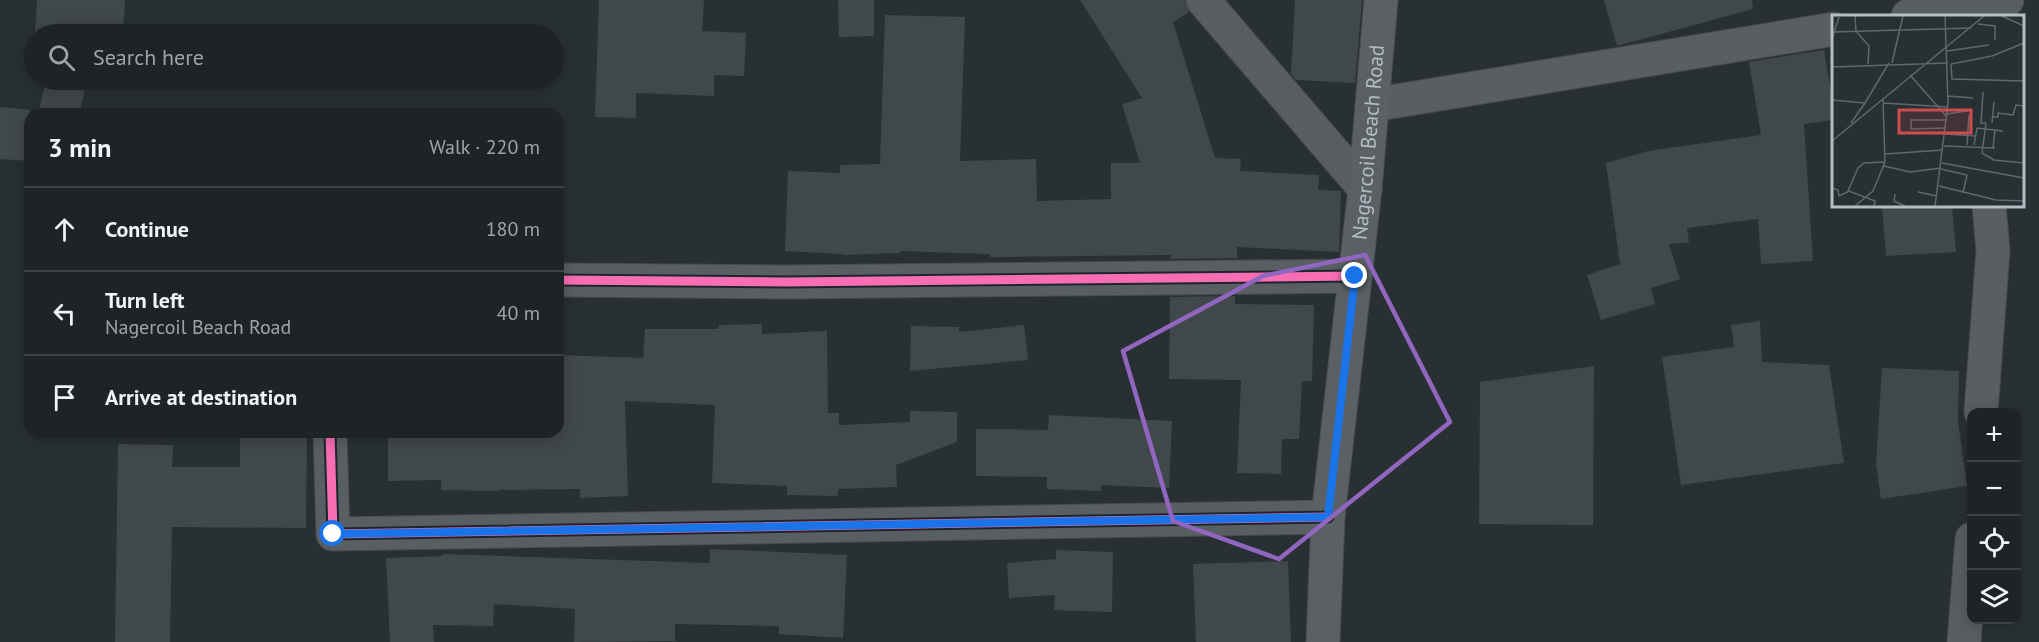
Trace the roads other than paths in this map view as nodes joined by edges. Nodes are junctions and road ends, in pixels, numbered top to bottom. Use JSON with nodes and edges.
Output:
{"nodes":[{"id":1,"x":1203,"y":0,"type":"edge"},
{"id":2,"x":1381,"y":0,"type":"edge"},
{"id":3,"x":2007,"y":0,"type":"edge"},
{"id":4,"x":1914,"y":15,"type":"edge"},
{"id":5,"x":1832,"y":29,"type":"edge"},
{"id":6,"x":1372,"y":105,"type":"junction"},
{"id":7,"x":1365,"y":189,"type":"junction"},
{"id":8,"x":1989,"y":207,"type":"edge"},
{"id":9,"x":1355,"y":276,"type":"junction"},
{"id":10,"x":564,"y":280,"type":"edge"},
{"id":11,"x":1981,"y":408,"type":"edge"},
{"id":12,"x":330,"y":438,"type":"edge"},
{"id":13,"x":1328,"y":517,"type":"junction"},
{"id":14,"x":1969,"y":570,"type":"edge"},
{"id":15,"x":1323,"y":642,"type":"edge"},
{"id":16,"x":1964,"y":642,"type":"edge"}],
"edges":[{"from":1,"to":7,"type":"street"},
{"from":2,"to":6,"type":"main road","name":"Nagercoil Beach Road"},
{"from":3,"to":4,"type":"street"},
{"from":5,"to":6,"type":"street"},
{"from":6,"to":7,"type":"main road","name":"Nagercoil Beach Road"},
{"from":7,"to":9,"type":"main road","name":"Nagercoil Beach Road"},
{"from":8,"to":11,"type":"street"},
{"from":9,"to":10,"type":"street"},
{"from":9,"to":13,"type":"main road","name":"Nagercoil Beach Road"},
{"from":12,"to":13,"type":"street"},
{"from":13,"to":15,"type":"main road","name":"Nagercoil Beach Road"},
{"from":14,"to":16,"type":"street"}]}
